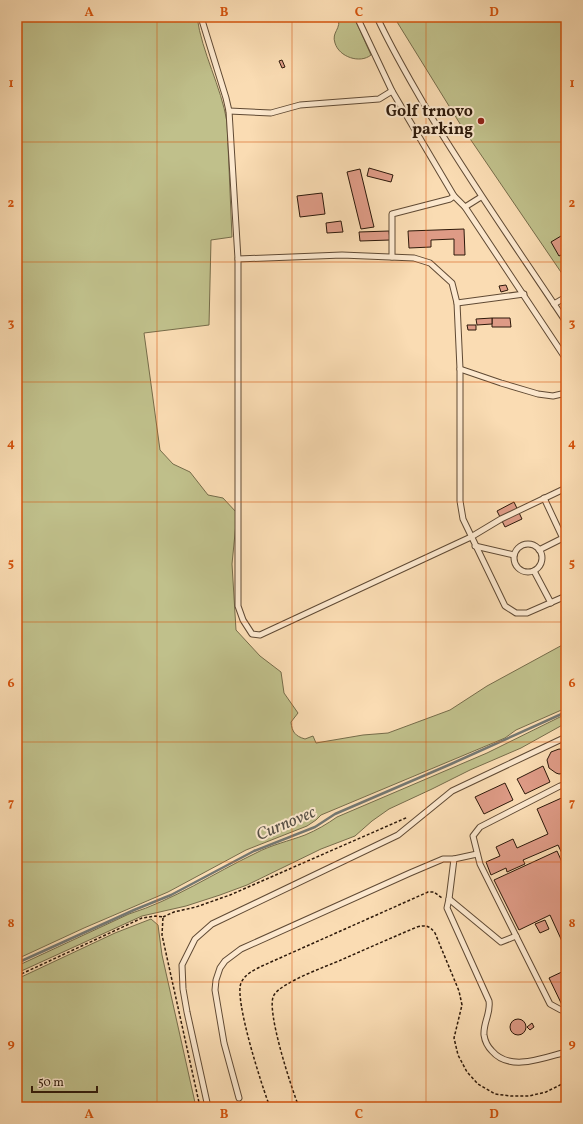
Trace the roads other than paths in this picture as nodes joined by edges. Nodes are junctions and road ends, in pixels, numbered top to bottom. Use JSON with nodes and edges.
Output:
{"nodes":[{"id":1,"x":201,"y":17,"type":"edge"},
{"id":2,"x":357,"y":17,"type":"edge"},
{"id":3,"x":377,"y":17,"type":"edge"},
{"id":4,"x":392,"y":91,"type":"junction"},
{"id":5,"x":229,"y":111,"type":"junction"},
{"id":6,"x":454,"y":196,"type":"junction"},
{"id":7,"x":481,"y":197,"type":"junction"},
{"id":8,"x":465,"y":207,"type":"junction"},
{"id":9,"x":392,"y":257,"type":"junction"},
{"id":10,"x":238,"y":259,"type":"junction"},
{"id":11,"x":524,"y":294,"type":"junction"},
{"id":12,"x":566,"y":297,"type":"edge"},
{"id":13,"x":457,"y":303,"type":"junction"},
{"id":14,"x":554,"y":304,"type":"junction"},
{"id":15,"x":566,"y":322,"type":"edge"},
{"id":16,"x":566,"y":360,"type":"edge"},
{"id":17,"x":460,"y":369,"type":"junction"},
{"id":18,"x":566,"y":393,"type":"edge"},
{"id":19,"x":566,"y":488,"type":"edge"},
{"id":20,"x":544,"y":498,"type":"junction"},
{"id":21,"x":471,"y":537,"type":"junction"},
{"id":22,"x":563,"y":538,"type":"junction"},
{"id":23,"x":566,"y":545,"type":"edge"},
{"id":24,"x":475,"y":546,"type":"junction"},
{"id":25,"x":539,"y":550,"type":"junction"},
{"id":26,"x":514,"y":555,"type":"junction"},
{"id":27,"x":534,"y":571,"type":"junction"},
{"id":28,"x":566,"y":596,"type":"edge"},
{"id":29,"x":551,"y":603,"type":"junction"},
{"id":30,"x":566,"y":737,"type":"edge"},
{"id":31,"x":566,"y":784,"type":"edge"},
{"id":32,"x":477,"y":854,"type":"junction"},
{"id":33,"x":454,"y":859,"type":"junction"},
{"id":34,"x":449,"y":902,"type":"junction"},
{"id":35,"x":516,"y":936,"type":"junction"},
{"id":36,"x":566,"y":1009,"type":"edge"},
{"id":37,"x":566,"y":1052,"type":"edge"},
{"id":38,"x":239,"y":1098,"type":"dead end"},
{"id":39,"x":208,"y":1107,"type":"edge"}],
"edges":[{"from":1,"to":5,"type":"lane"},
{"from":2,"to":4,"type":"lane"},
{"from":3,"to":7,"type":"lane"},
{"from":4,"to":5,"type":"lane"},
{"from":4,"to":6,"type":"lane"},
{"from":5,"to":10,"type":"lane"},
{"from":6,"to":8,"type":"lane"},
{"from":6,"to":9,"type":"lane"},
{"from":7,"to":8,"type":"lane"},
{"from":7,"to":14,"type":"lane"},
{"from":8,"to":11,"type":"lane"},
{"from":9,"to":10,"type":"lane"},
{"from":9,"to":13,"type":"lane"},
{"from":10,"to":21,"type":"lane"},
{"from":11,"to":13,"type":"lane"},
{"from":11,"to":16,"type":"lane"},
{"from":12,"to":14,"type":"lane"},
{"from":13,"to":17,"type":"lane"},
{"from":14,"to":15,"type":"lane"},
{"from":17,"to":18,"type":"lane"},
{"from":17,"to":21,"type":"lane"},
{"from":19,"to":20,"type":"lane"},
{"from":20,"to":21,"type":"lane"},
{"from":20,"to":22,"type":"lane"},
{"from":21,"to":24,"type":"lane"},
{"from":22,"to":23,"type":"lane"},
{"from":22,"to":25,"type":"lane"},
{"from":24,"to":26,"type":"lane"},
{"from":24,"to":29,"type":"lane"},
{"from":25,"to":26,"type":"lane"},
{"from":25,"to":27,"type":"lane"},
{"from":26,"to":27,"type":"lane"},
{"from":27,"to":29,"type":"lane"},
{"from":28,"to":29,"type":"lane"},
{"from":30,"to":39,"type":"lane"},
{"from":31,"to":32,"type":"lane"},
{"from":32,"to":33,"type":"lane"},
{"from":32,"to":35,"type":"lane"},
{"from":33,"to":34,"type":"lane"},
{"from":33,"to":38,"type":"lane"},
{"from":34,"to":35,"type":"lane"},
{"from":34,"to":37,"type":"lane"},
{"from":35,"to":36,"type":"lane"}]}
